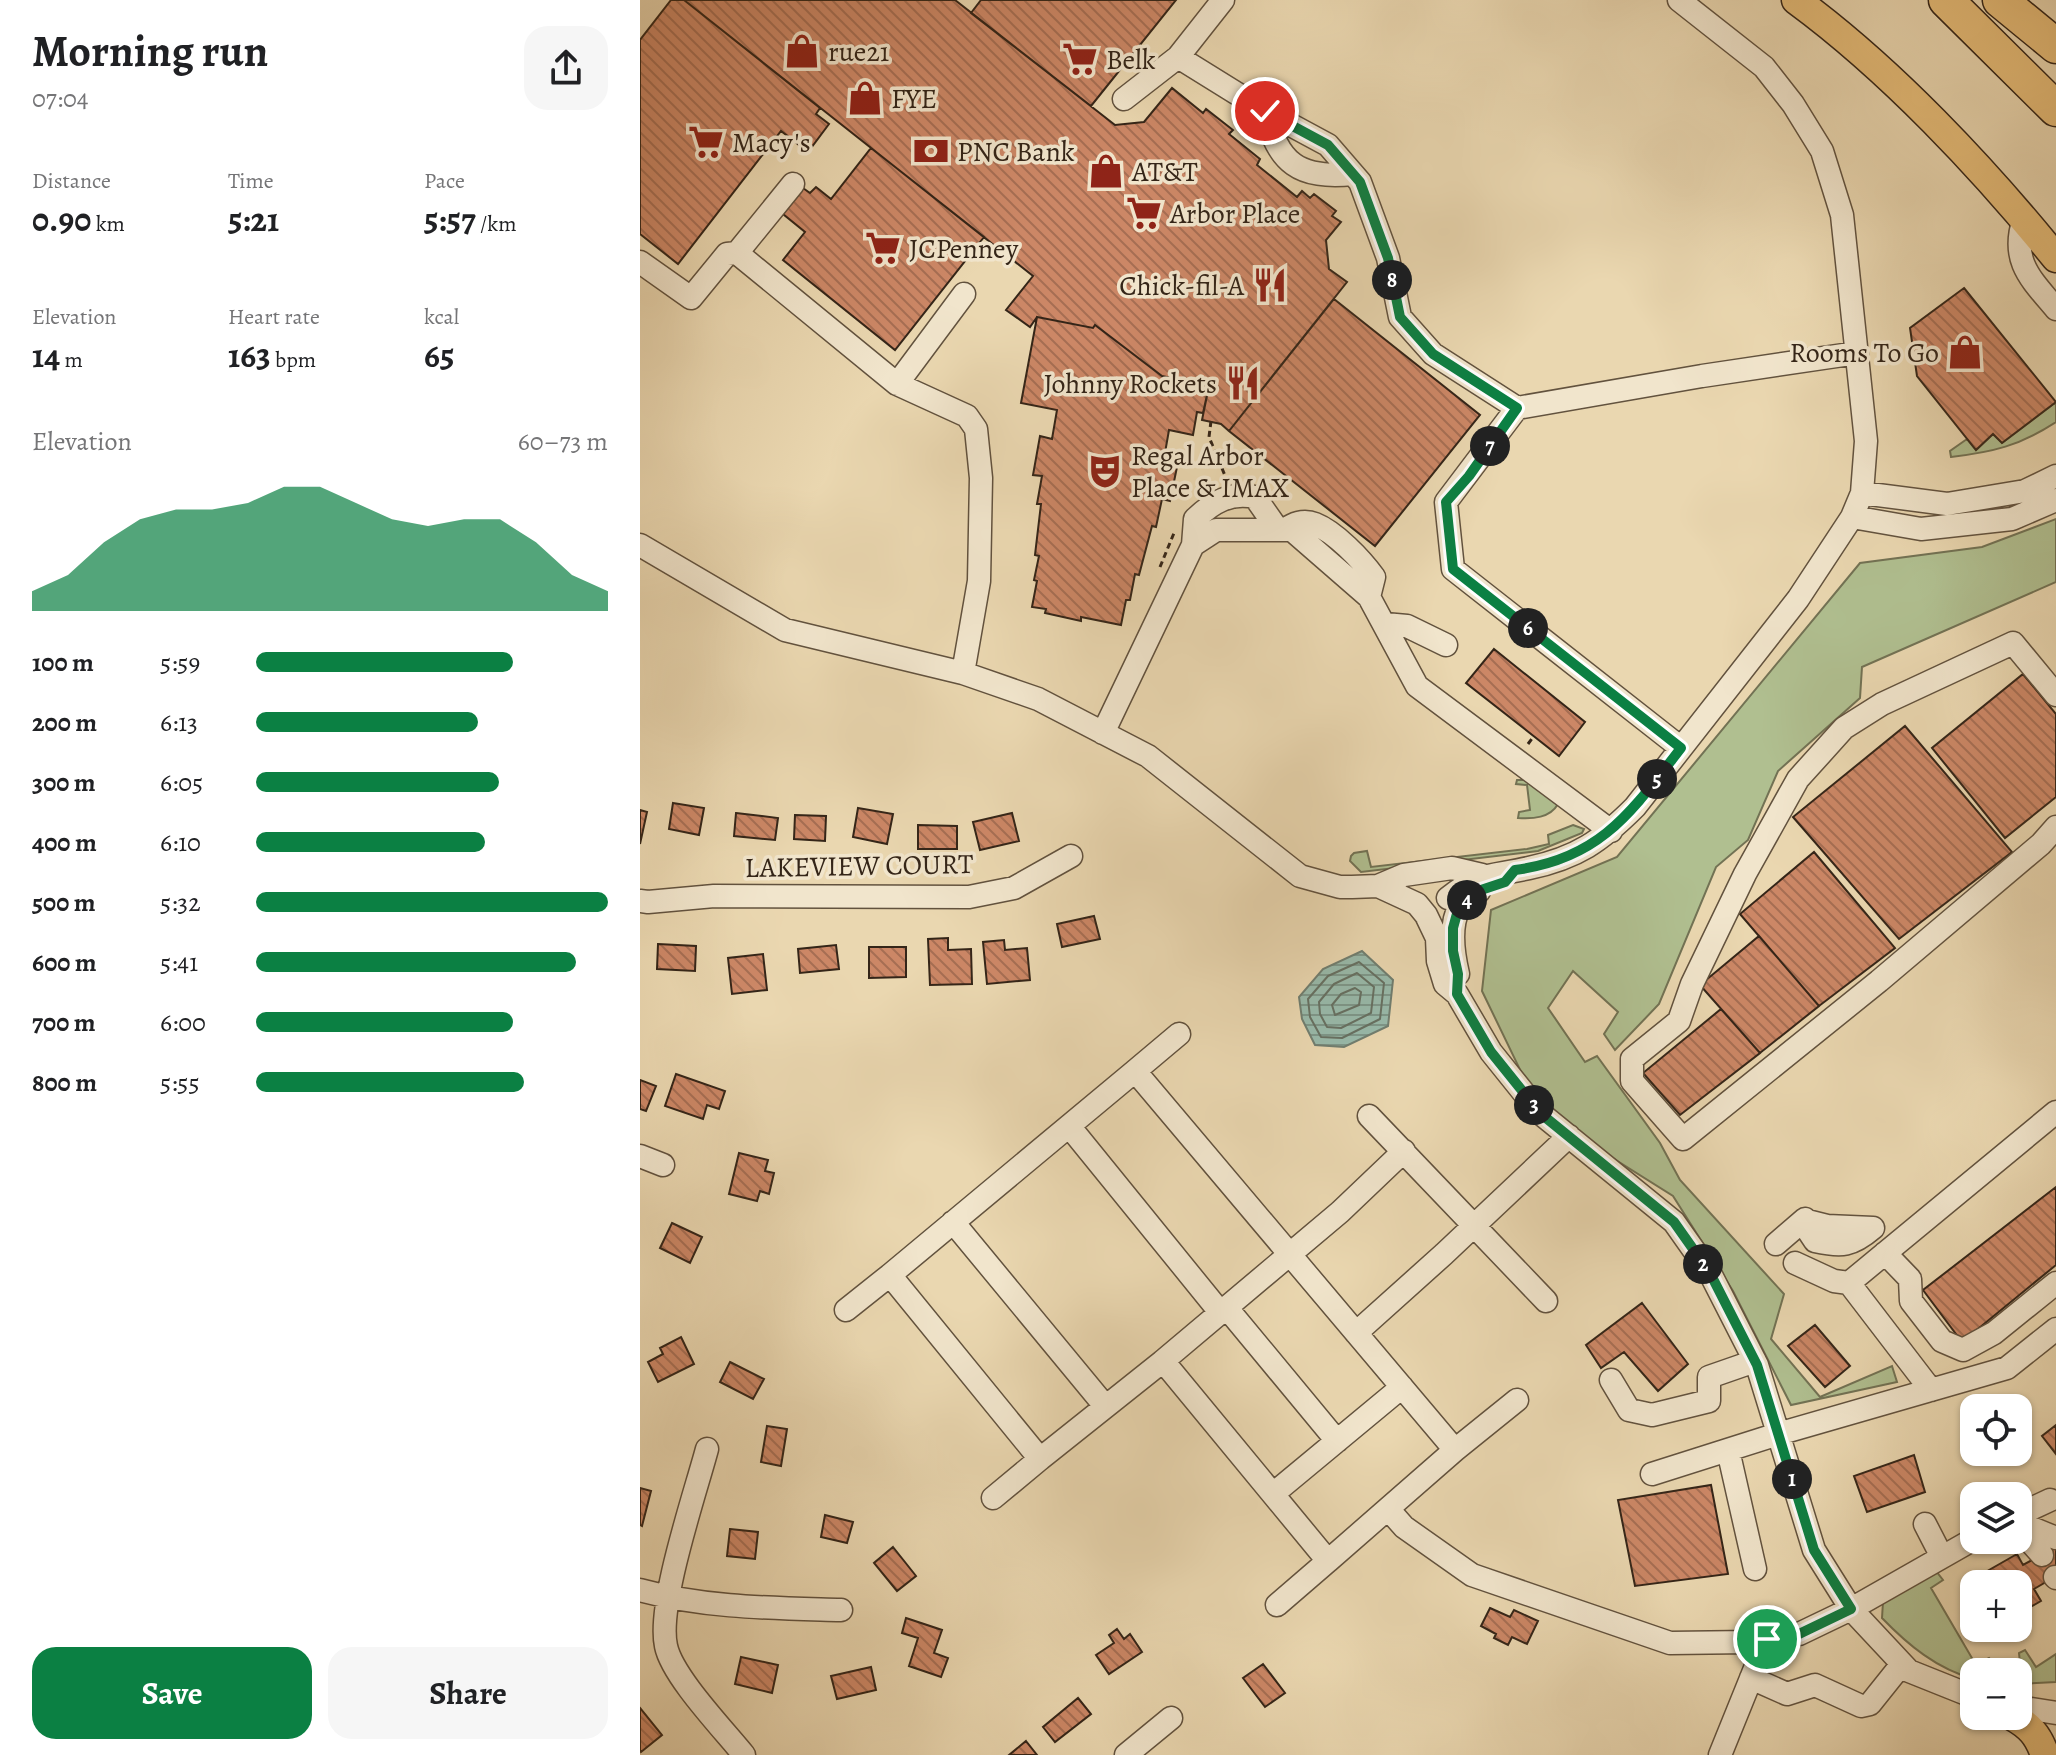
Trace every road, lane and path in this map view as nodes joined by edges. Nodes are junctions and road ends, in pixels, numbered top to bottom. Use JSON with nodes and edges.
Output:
{"nodes":[{"id":1,"x":1223,"y":0,"type":"edge"},
{"id":2,"x":1679,"y":0,"type":"edge"},
{"id":3,"x":1796,"y":0,"type":"edge"},
{"id":4,"x":1946,"y":0,"type":"edge"},
{"id":5,"x":2000,"y":0,"type":"edge"},
{"id":6,"x":2056,"y":46,"type":"edge"},
{"id":7,"x":1178,"y":57,"type":"junction"},
{"id":8,"x":1124,"y":99,"type":"dead end"},
{"id":9,"x":2056,"y":109,"type":"edge"},
{"id":10,"x":1265,"y":111,"type":"junction"},
{"id":11,"x":1353,"y":174,"type":"junction"},
{"id":12,"x":793,"y":184,"type":"dead end"},
{"id":13,"x":2024,"y":219,"type":"junction"},
{"id":14,"x":737,"y":253,"type":"junction"},
{"id":15,"x":2056,"y":258,"type":"edge"},
{"id":16,"x":640,"y":262,"type":"edge"},
{"id":17,"x":964,"y":294,"type":"dead end"},
{"id":18,"x":2056,"y":309,"type":"edge"},
{"id":19,"x":1857,"y":353,"type":"junction"},
{"id":20,"x":897,"y":384,"type":"junction"},
{"id":21,"x":1517,"y":408,"type":"junction"},
{"id":22,"x":2056,"y":476,"type":"edge"},
{"id":23,"x":1862,"y":493,"type":"junction"},
{"id":24,"x":2056,"y":500,"type":"edge"},
{"id":25,"x":1852,"y":517,"type":"junction"},
{"id":26,"x":1281,"y":530,"type":"junction"},
{"id":27,"x":640,"y":545,"type":"edge"},
{"id":28,"x":1193,"y":545,"type":"junction"},
{"id":29,"x":1385,"y":624,"type":"junction"},
{"id":30,"x":1446,"y":645,"type":"dead end"},
{"id":31,"x":963,"y":673,"type":"junction"},
{"id":32,"x":2056,"y":695,"type":"edge"},
{"id":33,"x":1103,"y":733,"type":"junction"},
{"id":34,"x":1681,"y":748,"type":"junction"},
{"id":35,"x":2056,"y":827,"type":"edge"},
{"id":36,"x":1611,"y":831,"type":"junction"},
{"id":37,"x":1071,"y":856,"type":"dead end"},
{"id":38,"x":1511,"y":871,"type":"junction"},
{"id":39,"x":1378,"y":886,"type":"junction"},
{"id":40,"x":1352,"y":887,"type":"junction"},
{"id":41,"x":1431,"y":893,"type":"junction"},
{"id":42,"x":640,"y":901,"type":"edge"},
{"id":43,"x":1438,"y":961,"type":"junction"},
{"id":44,"x":1458,"y":984,"type":"junction"},
{"id":45,"x":1179,"y":1034,"type":"dead end"},
{"id":46,"x":1135,"y":1071,"type":"junction"},
{"id":47,"x":2056,"y":1112,"type":"edge"},
{"id":48,"x":1369,"y":1116,"type":"dead end"},
{"id":49,"x":1069,"y":1126,"type":"junction"},
{"id":50,"x":1569,"y":1136,"type":"junction"},
{"id":51,"x":1404,"y":1151,"type":"junction"},
{"id":52,"x":640,"y":1156,"type":"edge"},
{"id":53,"x":663,"y":1165,"type":"dead end"},
{"id":54,"x":1805,"y":1219,"type":"dead end"},
{"id":55,"x":953,"y":1222,"type":"junction"},
{"id":56,"x":1475,"y":1225,"type":"junction"},
{"id":57,"x":1873,"y":1228,"type":"dead end"},
{"id":58,"x":1776,"y":1244,"type":"dead end"},
{"id":59,"x":1888,"y":1251,"type":"junction"},
{"id":60,"x":1289,"y":1254,"type":"junction"},
{"id":61,"x":1795,"y":1263,"type":"dead end"},
{"id":62,"x":890,"y":1275,"type":"junction"},
{"id":63,"x":1849,"y":1283,"type":"junction"},
{"id":64,"x":2056,"y":1283,"type":"edge"},
{"id":65,"x":1546,"y":1301,"type":"dead end"},
{"id":66,"x":846,"y":1310,"type":"dead end"},
{"id":67,"x":1223,"y":1310,"type":"junction"},
{"id":68,"x":2056,"y":1329,"type":"edge"},
{"id":69,"x":1356,"y":1333,"type":"junction"},
{"id":70,"x":1163,"y":1361,"type":"junction"},
{"id":71,"x":1755,"y":1361,"type":"junction"},
{"id":72,"x":1611,"y":1380,"type":"dead end"},
{"id":73,"x":1402,"y":1387,"type":"junction"},
{"id":74,"x":1931,"y":1390,"type":"junction"},
{"id":75,"x":1517,"y":1400,"type":"dead end"},
{"id":76,"x":1105,"y":1406,"type":"junction"},
{"id":77,"x":1778,"y":1434,"type":"junction"},
{"id":78,"x":1337,"y":1441,"type":"junction"},
{"id":79,"x":707,"y":1449,"type":"dead end"},
{"id":80,"x":1455,"y":1450,"type":"junction"},
{"id":81,"x":1728,"y":1450,"type":"junction"},
{"id":82,"x":1040,"y":1459,"type":"junction"},
{"id":83,"x":1652,"y":1474,"type":"dead end"},
{"id":84,"x":1273,"y":1494,"type":"junction"},
{"id":85,"x":993,"y":1498,"type":"dead end"},
{"id":86,"x":2050,"y":1500,"type":"dead end"},
{"id":87,"x":2032,"y":1508,"type":"edge"},
{"id":88,"x":1389,"y":1510,"type":"junction"},
{"id":89,"x":1925,"y":1524,"type":"dead end"},
{"id":90,"x":2032,"y":1529,"type":"edge"},
{"id":91,"x":2049,"y":1546,"type":"edge"},
{"id":92,"x":1960,"y":1547,"type":"edge"},
{"id":93,"x":1942,"y":1557,"type":"junction"},
{"id":94,"x":1328,"y":1561,"type":"junction"},
{"id":95,"x":1755,"y":1569,"type":"dead end"},
{"id":96,"x":640,"y":1590,"type":"edge"},
{"id":97,"x":668,"y":1597,"type":"junction"},
{"id":98,"x":1277,"y":1605,"type":"dead end"},
{"id":99,"x":1851,"y":1609,"type":"junction"},
{"id":100,"x":841,"y":1610,"type":"dead end"},
{"id":101,"x":1767,"y":1639,"type":"junction"},
{"id":102,"x":1902,"y":1664,"type":"junction"},
{"id":103,"x":1751,"y":1678,"type":"junction"},
{"id":104,"x":1960,"y":1691,"type":"edge"},
{"id":105,"x":2032,"y":1709,"type":"edge"},
{"id":106,"x":2056,"y":1713,"type":"edge"},
{"id":107,"x":1171,"y":1718,"type":"dead end"},
{"id":108,"x":2032,"y":1729,"type":"edge"},
{"id":109,"x":744,"y":1755,"type":"edge"},
{"id":110,"x":1126,"y":1755,"type":"edge"},
{"id":111,"x":1720,"y":1755,"type":"edge"},
{"id":112,"x":2045,"y":1755,"type":"edge"}],
"edges":[{"from":1,"to":7,"type":"street"},
{"from":2,"to":19,"type":"street"},
{"from":3,"to":13,"type":"main road"},
{"from":4,"to":9,"type":"highway"},
{"from":5,"to":6,"type":"highway"},
{"from":7,"to":8,"type":"street"},
{"from":7,"to":10,"type":"street"},
{"from":10,"to":11,"type":"street"},
{"from":10,"to":11,"type":"street"},
{"from":11,"to":21,"type":"street"},
{"from":12,"to":14,"type":"street"},
{"from":13,"to":15,"type":"main road"},
{"from":13,"to":18,"type":"street"},
{"from":14,"to":16,"type":"street"},
{"from":14,"to":20,"type":"street"},
{"from":17,"to":20,"type":"street"},
{"from":19,"to":21,"type":"street"},
{"from":19,"to":23,"type":"street"},
{"from":20,"to":31,"type":"street"},
{"from":21,"to":34,"type":"street"},
{"from":22,"to":23,"type":"street"},
{"from":23,"to":25,"type":"street"},
{"from":24,"to":25,"type":"street"},
{"from":25,"to":34,"type":"street"},
{"from":26,"to":28,"type":"street"},
{"from":26,"to":28,"type":"street"},
{"from":26,"to":29,"type":"street"},
{"from":27,"to":31,"type":"street"},
{"from":28,"to":33,"type":"street"},
{"from":29,"to":30,"type":"street"},
{"from":29,"to":36,"type":"street"},
{"from":31,"to":33,"type":"street"},
{"from":32,"to":35,"type":"street"},
{"from":33,"to":40,"type":"street"},
{"from":34,"to":36,"type":"street"},
{"from":36,"to":38,"type":"street"},
{"from":37,"to":42,"type":"street","name":"LAKEVIEW COURT"},
{"from":38,"to":41,"type":"street"},
{"from":38,"to":44,"type":"street"},
{"from":39,"to":40,"type":"street"},
{"from":39,"to":41,"type":"street"},
{"from":39,"to":41,"type":"street"},
{"from":40,"to":43,"type":"street"},
{"from":41,"to":43,"type":"street"},
{"from":41,"to":44,"type":"street"},
{"from":43,"to":44,"type":"street"},
{"from":44,"to":50,"type":"street"},
{"from":45,"to":46,"type":"street"},
{"from":46,"to":49,"type":"street"},
{"from":46,"to":60,"type":"street"},
{"from":47,"to":59,"type":"street"},
{"from":48,"to":51,"type":"street"},
{"from":49,"to":55,"type":"street"},
{"from":49,"to":67,"type":"street"},
{"from":50,"to":56,"type":"street"},
{"from":50,"to":71,"type":"street"},
{"from":51,"to":56,"type":"street"},
{"from":51,"to":60,"type":"street"},
{"from":52,"to":53,"type":"street"},
{"from":54,"to":58,"type":"street"},
{"from":55,"to":62,"type":"street"},
{"from":55,"to":76,"type":"street"},
{"from":56,"to":65,"type":"street"},
{"from":56,"to":69,"type":"street"},
{"from":57,"to":59,"type":"street"},
{"from":59,"to":63,"type":"street"},
{"from":59,"to":64,"type":"street"},
{"from":60,"to":67,"type":"street"},
{"from":60,"to":69,"type":"street"},
{"from":61,"to":63,"type":"street"},
{"from":62,"to":66,"type":"street"},
{"from":62,"to":82,"type":"street"},
{"from":63,"to":74,"type":"street"},
{"from":67,"to":70,"type":"street"},
{"from":67,"to":78,"type":"street"},
{"from":68,"to":74,"type":"street"},
{"from":69,"to":73,"type":"street"},
{"from":70,"to":76,"type":"street"},
{"from":70,"to":84,"type":"street"},
{"from":71,"to":72,"type":"street"},
{"from":71,"to":77,"type":"street"},
{"from":73,"to":78,"type":"street"},
{"from":73,"to":80,"type":"street"},
{"from":74,"to":77,"type":"street"},
{"from":75,"to":80,"type":"street"},
{"from":76,"to":82,"type":"street"},
{"from":77,"to":81,"type":"street"},
{"from":77,"to":99,"type":"street"},
{"from":78,"to":84,"type":"street"},
{"from":79,"to":97,"type":"street"},
{"from":80,"to":88,"type":"street"},
{"from":81,"to":83,"type":"street"},
{"from":81,"to":95,"type":"street"},
{"from":82,"to":85,"type":"street"},
{"from":84,"to":94,"type":"street"},
{"from":86,"to":87,"type":"street"},
{"from":88,"to":94,"type":"street"},
{"from":88,"to":101,"type":"street"},
{"from":89,"to":93,"type":"street"},
{"from":90,"to":91,"type":"street"},
{"from":92,"to":93,"type":"street"},
{"from":93,"to":99,"type":"street"},
{"from":94,"to":98,"type":"street"},
{"from":96,"to":97,"type":"street"},
{"from":97,"to":100,"type":"street"},
{"from":97,"to":109,"type":"street"},
{"from":99,"to":101,"type":"street"},
{"from":99,"to":102,"type":"street"},
{"from":101,"to":103,"type":"street"},
{"from":102,"to":103,"type":"street"},
{"from":102,"to":104,"type":"street"},
{"from":103,"to":111,"type":"street"},
{"from":105,"to":106,"type":"street"},
{"from":107,"to":110,"type":"street"},
{"from":108,"to":112,"type":"main road"}]}
